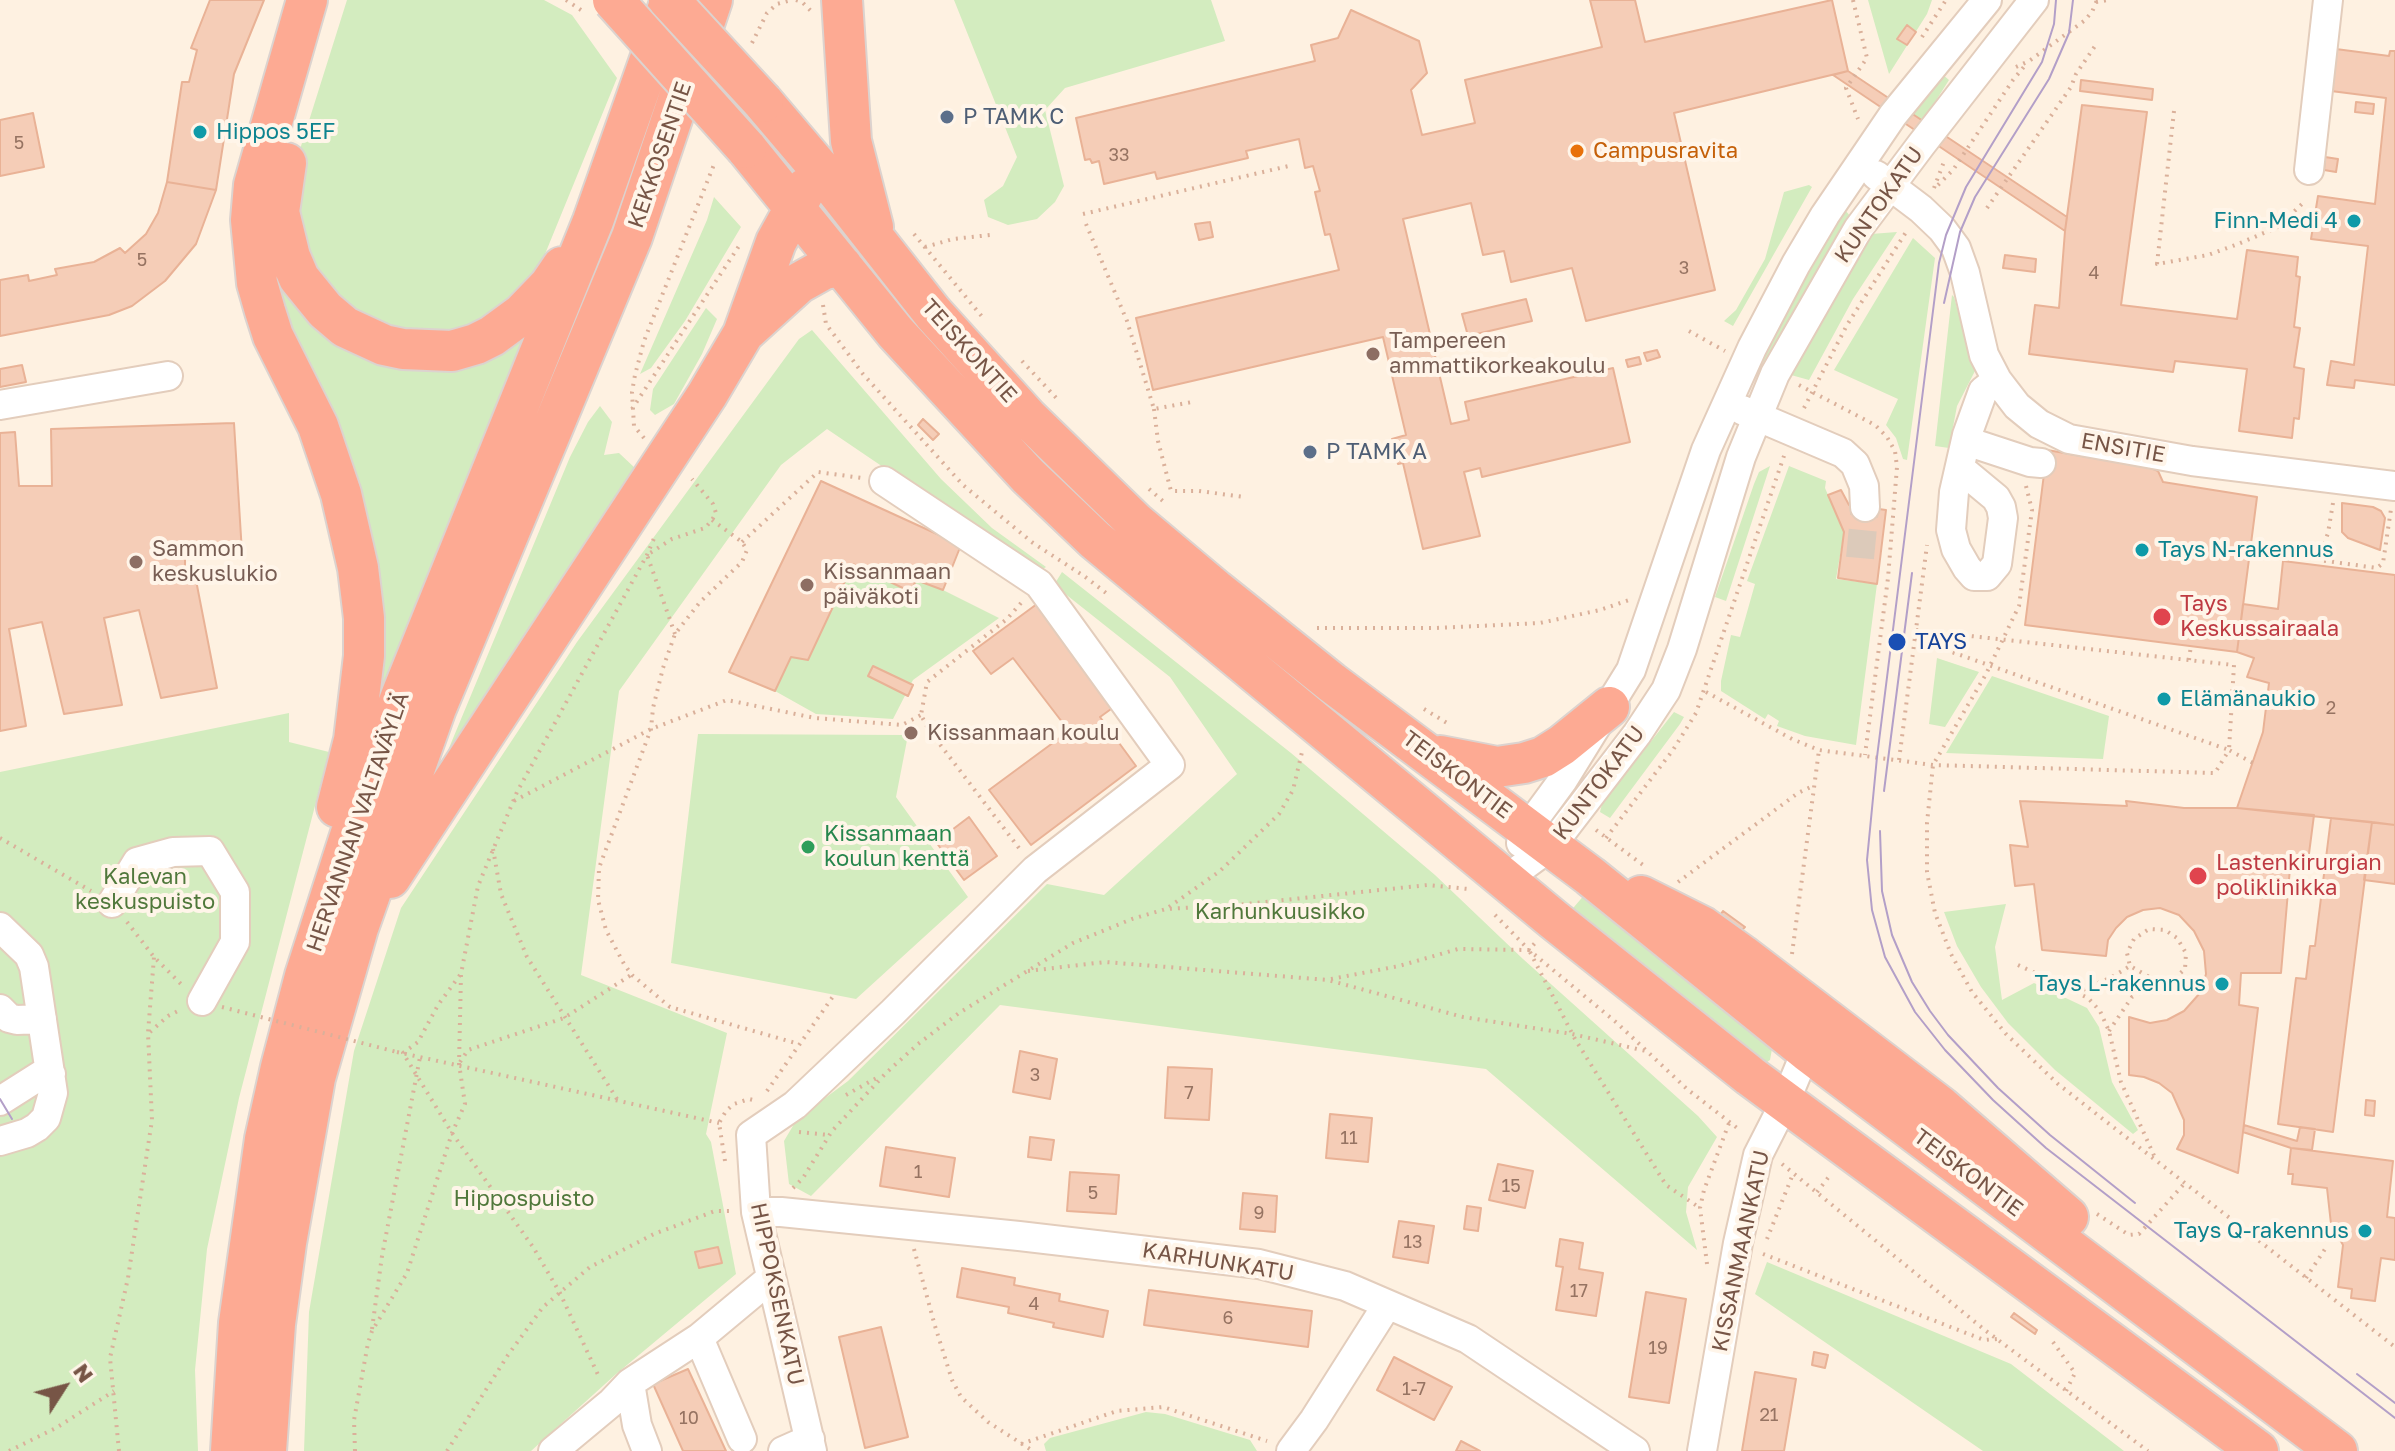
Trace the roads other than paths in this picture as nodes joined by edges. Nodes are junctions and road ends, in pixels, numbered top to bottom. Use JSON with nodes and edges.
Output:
{"nodes":[{"id":1,"x":307,"y":0,"type":"edge"},
{"id":2,"x":336,"y":0,"type":"edge"},
{"id":3,"x":670,"y":0,"type":"edge"},
{"id":4,"x":712,"y":0,"type":"edge"},
{"id":5,"x":842,"y":0,"type":"edge"},
{"id":6,"x":1987,"y":0,"type":"edge"},
{"id":7,"x":2034,"y":0,"type":"edge"},
{"id":8,"x":2328,"y":0,"type":"edge"},
{"id":9,"x":599,"y":6,"type":"edge"},
{"id":10,"x":851,"y":141,"type":"junction"},
{"id":11,"x":740,"y":152,"type":"junction"},
{"id":12,"x":1860,"y":162,"type":"junction"},
{"id":13,"x":819,"y":168,"type":"junction"},
{"id":14,"x":2309,"y":170,"type":"dead end"},
{"id":15,"x":1889,"y":185,"type":"junction"},
{"id":16,"x":795,"y":207,"type":"junction"},
{"id":17,"x":593,"y":221,"type":"junction"},
{"id":18,"x":892,"y":233,"type":"junction"},
{"id":19,"x":842,"y":266,"type":"junction"},
{"id":20,"x":603,"y":309,"type":"joint"},
{"id":21,"x":743,"y":334,"type":"junction"},
{"id":22,"x":168,"y":376,"type":"dead end"},
{"id":23,"x":1997,"y":380,"type":"junction"},
{"id":24,"x":1726,"y":404,"type":"junction"},
{"id":25,"x":0,"y":405,"type":"edge"},
{"id":26,"x":1756,"y":417,"type":"junction"},
{"id":27,"x":2041,"y":463,"type":"dead end"},
{"id":28,"x":884,"y":481,"type":"road end"},
{"id":29,"x":2393,"y":496,"type":"edge"},
{"id":30,"x":1865,"y":507,"type":"tunnel mouth"},
{"id":31,"x":1609,"y":707,"type":"junction"},
{"id":32,"x":1438,"y":739,"type":"junction"},
{"id":33,"x":1539,"y":837,"type":"junction"},
{"id":34,"x":1488,"y":884,"type":"junction"},
{"id":35,"x":332,"y":893,"type":"junction"},
{"id":36,"x":1617,"y":897,"type":"junction"},
{"id":37,"x":112,"y":903,"type":"dead end"},
{"id":38,"x":0,"y":927,"type":"edge"},
{"id":39,"x":358,"y":928,"type":"junction"},
{"id":40,"x":212,"y":1004,"type":"road end"},
{"id":41,"x":0,"y":1009,"type":"edge"},
{"id":42,"x":1820,"y":1014,"type":"junction"},
{"id":43,"x":42,"y":1019,"type":"junction"},
{"id":44,"x":1807,"y":1051,"type":"junction"},
{"id":45,"x":51,"y":1074,"type":"junction"},
{"id":46,"x":0,"y":1101,"type":"edge"},
{"id":47,"x":1785,"y":1102,"type":"junction"},
{"id":48,"x":10,"y":1138,"type":"edge"},
{"id":49,"x":744,"y":1212,"type":"junction"},
{"id":50,"x":771,"y":1278,"type":"junction"},
{"id":51,"x":1387,"y":1305,"type":"junction"},
{"id":52,"x":2155,"y":1314,"type":"junction"},
{"id":53,"x":699,"y":1338,"type":"junction"},
{"id":54,"x":621,"y":1393,"type":"junction"},
{"id":55,"x":742,"y":1439,"type":"dead end"},
{"id":56,"x":811,"y":1445,"type":"edge"},
{"id":57,"x":1291,"y":1450,"type":"edge"},
{"id":58,"x":231,"y":1451,"type":"edge"},
{"id":59,"x":266,"y":1451,"type":"edge"},
{"id":60,"x":553,"y":1451,"type":"edge"},
{"id":61,"x":647,"y":1451,"type":"edge"},
{"id":62,"x":783,"y":1451,"type":"edge"},
{"id":63,"x":1635,"y":1451,"type":"edge"},
{"id":64,"x":1702,"y":1451,"type":"edge"},
{"id":65,"x":2258,"y":1451,"type":"edge"},
{"id":66,"x":2337,"y":1451,"type":"edge"}],
"edges":[{"from":1,"to":35,"type":"highway"},
{"from":2,"to":17,"type":"highway"},
{"from":3,"to":13,"type":"highway","name":"TEISKONTIE","bridge":true},
{"from":3,"to":17,"type":"highway","name":"KEKKOSENTIE"},
{"from":4,"to":20,"type":"highway","name":"KEKKOSENTIE"},
{"from":5,"to":10,"type":"highway"},
{"from":6,"to":12,"type":"street","name":"KUNTOKATU"},
{"from":7,"to":15,"type":"street","name":"KUNTOKATU"},
{"from":8,"to":14,"type":"street"},
{"from":9,"to":11,"type":"highway","name":"TEISKONTIE","bridge":true},
{"from":10,"to":13,"type":"highway"},
{"from":10,"to":18,"type":"highway"},
{"from":11,"to":13,"type":"highway"},
{"from":11,"to":16,"type":"highway","name":"TEISKONTIE"},
{"from":12,"to":15,"type":"street","name":"ENSITIE"},
{"from":12,"to":24,"type":"street","name":"KUNTOKATU"},
{"from":13,"to":16,"type":"highway"},
{"from":13,"to":18,"type":"highway","name":"TEISKONTIE"},
{"from":15,"to":23,"type":"street","name":"ENSITIE"},
{"from":15,"to":26,"type":"street","name":"KUNTOKATU"},
{"from":16,"to":19,"type":"highway","name":"TEISKONTIE"},
{"from":16,"to":21,"type":"highway"},
{"from":17,"to":35,"type":"highway","name":"HERVANNAN VALTAVÄYLÄ"},
{"from":18,"to":32,"type":"highway","name":"TEISKONTIE"},
{"from":19,"to":21,"type":"highway"},
{"from":19,"to":34,"type":"highway","name":"TEISKONTIE"},
{"from":20,"to":39,"type":"highway","name":"HERVANNAN VALTAVÄYLÄ"},
{"from":21,"to":39,"type":"highway"},
{"from":22,"to":25,"type":"street"},
{"from":23,"to":27,"type":"street"},
{"from":23,"to":29,"type":"street","name":"ENSITIE"},
{"from":24,"to":26,"type":"street"},
{"from":24,"to":31,"type":"street","name":"KUNTOKATU"},
{"from":26,"to":30,"type":"street"},
{"from":26,"to":33,"type":"street","name":"KUNTOKATU"},
{"from":28,"to":49,"type":"street","name":"HIPPOKSENKATU"},
{"from":31,"to":32,"type":"highway"},
{"from":31,"to":33,"type":"street","name":"KUNTOKATU"},
{"from":32,"to":33,"type":"highway","name":"TEISKONTIE"},
{"from":33,"to":34,"type":"street","name":"KUNTOKATU"},
{"from":33,"to":36,"type":"highway","name":"TEISKONTIE"},
{"from":34,"to":47,"type":"highway","name":"TEISKONTIE"},
{"from":35,"to":58,"type":"highway","name":"HERVANNAN VALTAVÄYLÄ"},
{"from":36,"to":42,"type":"highway"},
{"from":36,"to":44,"type":"highway","name":"TEISKONTIE"},
{"from":37,"to":40,"type":"street"},
{"from":38,"to":43,"type":"street"},
{"from":39,"to":59,"type":"highway","name":"HERVANNAN VALTAVÄYLÄ"},
{"from":41,"to":43,"type":"street"},
{"from":42,"to":44,"type":"street","name":"KISSANMAANKATU"},
{"from":42,"to":52,"type":"highway"},
{"from":43,"to":45,"type":"street"},
{"from":44,"to":47,"type":"street","name":"KISSANMAANKATU"},
{"from":44,"to":52,"type":"highway","name":"TEISKONTIE"},
{"from":45,"to":46,"type":"street"},
{"from":45,"to":48,"type":"street"},
{"from":46,"to":48,"type":"street"},
{"from":47,"to":64,"type":"street","name":"KISSANMAANKATU"},
{"from":47,"to":65,"type":"highway","name":"TEISKONTIE"},
{"from":49,"to":50,"type":"street","name":"HIPPOKSENKATU"},
{"from":49,"to":51,"type":"street","name":"KARHUNKATU"},
{"from":50,"to":53,"type":"street"},
{"from":50,"to":56,"type":"street","name":"HIPPOKSENKATU"},
{"from":51,"to":57,"type":"street"},
{"from":51,"to":63,"type":"street","name":"KARHUNKATU"},
{"from":52,"to":66,"type":"highway","name":"TEISKONTIE"},
{"from":53,"to":54,"type":"street"},
{"from":53,"to":55,"type":"street"},
{"from":54,"to":60,"type":"street"},
{"from":54,"to":61,"type":"street"},
{"from":56,"to":62,"type":"street"}]}
